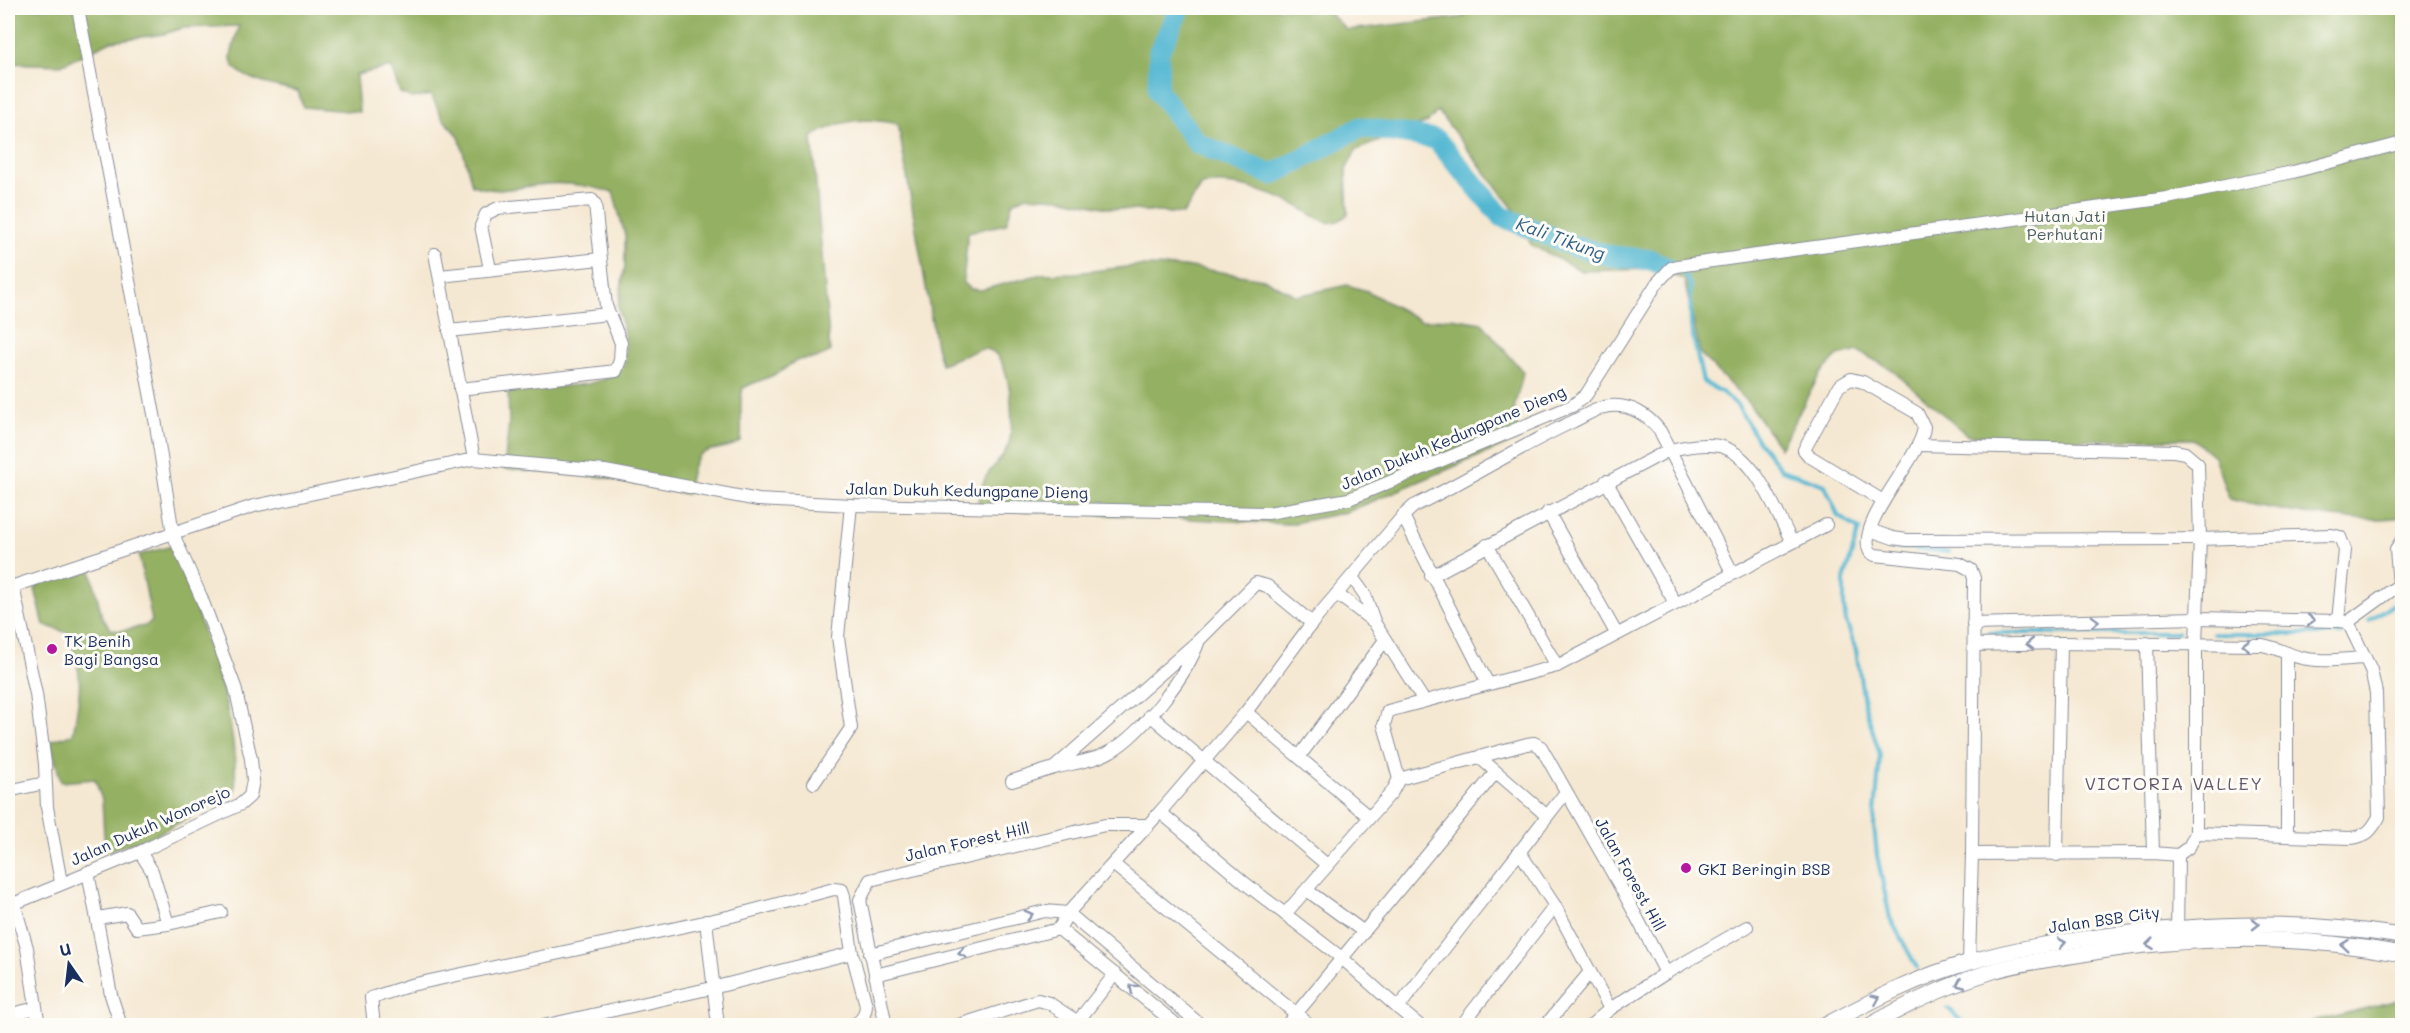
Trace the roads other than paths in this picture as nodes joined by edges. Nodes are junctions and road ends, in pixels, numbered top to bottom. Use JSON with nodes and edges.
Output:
{"nodes":[{"id":1,"x":78,"y":8,"type":"edge"},
{"id":2,"x":2403,"y":143,"type":"edge"},
{"id":3,"x":435,"y":254,"type":"dead end"},
{"id":4,"x":600,"y":259,"type":"junction"},
{"id":5,"x":490,"y":269,"type":"junction"},
{"id":6,"x":440,"y":276,"type":"junction"},
{"id":7,"x":609,"y":314,"type":"junction"},
{"id":8,"x":449,"y":331,"type":"junction"},
{"id":9,"x":460,"y":389,"type":"junction"},
{"id":10,"x":1918,"y":444,"type":"junction"},
{"id":11,"x":1669,"y":450,"type":"junction"},
{"id":12,"x":474,"y":459,"type":"junction"},
{"id":13,"x":1606,"y":481,"type":"junction"},
{"id":14,"x":1883,"y":501,"type":"junction"},
{"id":15,"x":851,"y":505,"type":"junction"},
{"id":16,"x":1548,"y":512,"type":"junction"},
{"id":17,"x":1403,"y":516,"type":"junction"},
{"id":18,"x":1826,"y":525,"type":"dead end"},
{"id":19,"x":1870,"y":530,"type":"junction"},
{"id":20,"x":173,"y":534,"type":"junction"},
{"id":21,"x":2200,"y":539,"type":"junction"},
{"id":22,"x":2403,"y":540,"type":"edge"},
{"id":23,"x":1792,"y":542,"type":"junction"},
{"id":24,"x":1487,"y":545,"type":"junction"},
{"id":25,"x":1732,"y":572,"type":"junction"},
{"id":26,"x":1431,"y":576,"type":"junction"},
{"id":27,"x":1352,"y":577,"type":"junction"},
{"id":28,"x":10,"y":587,"type":"edge"},
{"id":29,"x":1337,"y":594,"type":"junction"},
{"id":30,"x":1675,"y":603,"type":"junction"},
{"id":31,"x":2197,"y":618,"type":"junction"},
{"id":32,"x":2343,"y":621,"type":"junction"},
{"id":33,"x":1374,"y":622,"type":"junction"},
{"id":34,"x":1312,"y":623,"type":"junction"},
{"id":35,"x":1973,"y":624,"type":"junction"},
{"id":36,"x":1616,"y":633,"type":"junction"},
{"id":37,"x":1199,"y":640,"type":"junction"},
{"id":38,"x":1385,"y":640,"type":"junction"},
{"id":39,"x":2061,"y":643,"type":"junction"},
{"id":40,"x":2147,"y":643,"type":"junction"},
{"id":41,"x":2196,"y":644,"type":"junction"},
{"id":42,"x":1974,"y":645,"type":"junction"},
{"id":43,"x":2287,"y":652,"type":"junction"},
{"id":44,"x":2365,"y":658,"type":"junction"},
{"id":45,"x":1557,"y":666,"type":"junction"},
{"id":46,"x":1488,"y":684,"type":"junction"},
{"id":47,"x":1424,"y":701,"type":"junction"},
{"id":48,"x":1246,"y":712,"type":"junction"},
{"id":49,"x":1150,"y":715,"type":"junction"},
{"id":50,"x":1479,"y":757,"type":"junction"},
{"id":51,"x":1299,"y":758,"type":"junction"},
{"id":52,"x":1204,"y":763,"type":"junction"},
{"id":53,"x":1054,"y":768,"type":"junction"},
{"id":54,"x":1495,"y":773,"type":"junction"},
{"id":55,"x":1399,"y":779,"type":"junction"},
{"id":56,"x":1012,"y":781,"type":"dead end"},
{"id":57,"x":45,"y":783,"type":"junction"},
{"id":58,"x":814,"y":783,"type":"dead end"},
{"id":59,"x":8,"y":791,"type":"edge"},
{"id":60,"x":1566,"y":792,"type":"junction"},
{"id":61,"x":1160,"y":812,"type":"junction"},
{"id":62,"x":1546,"y":815,"type":"junction"},
{"id":63,"x":1368,"y":817,"type":"junction"},
{"id":64,"x":1148,"y":825,"type":"junction"},
{"id":65,"x":2196,"y":833,"type":"junction"},
{"id":66,"x":2287,"y":834,"type":"junction"},
{"id":67,"x":1519,"y":851,"type":"junction"},
{"id":68,"x":140,"y":852,"type":"junction"},
{"id":69,"x":2154,"y":853,"type":"junction"},
{"id":70,"x":1972,"y":854,"type":"junction"},
{"id":71,"x":2057,"y":855,"type":"junction"},
{"id":72,"x":2178,"y":855,"type":"junction"},
{"id":73,"x":1113,"y":864,"type":"junction"},
{"id":74,"x":1327,"y":865,"type":"junction"},
{"id":75,"x":88,"y":872,"type":"junction"},
{"id":76,"x":61,"y":882,"type":"junction"},
{"id":77,"x":1308,"y":891,"type":"junction"},
{"id":78,"x":11,"y":905,"type":"edge"},
{"id":79,"x":1555,"y":906,"type":"junction"},
{"id":80,"x":221,"y":912,"type":"dead end"},
{"id":81,"x":1068,"y":913,"type":"junction"},
{"id":82,"x":1285,"y":914,"type":"junction"},
{"id":83,"x":98,"y":918,"type":"junction"},
{"id":84,"x":706,"y":921,"type":"junction"},
{"id":85,"x":168,"y":924,"type":"junction"},
{"id":86,"x":1747,"y":927,"type":"dead end"},
{"id":87,"x":1059,"y":929,"type":"junction"},
{"id":88,"x":1364,"y":932,"type":"junction"},
{"id":89,"x":2177,"y":934,"type":"junction"},
{"id":90,"x":2403,"y":936,"type":"edge"},
{"id":91,"x":852,"y":953,"type":"junction"},
{"id":92,"x":870,"y":954,"type":"junction"},
{"id":93,"x":2403,"y":954,"type":"edge"},
{"id":94,"x":1343,"y":959,"type":"junction"},
{"id":95,"x":1969,"y":962,"type":"junction"},
{"id":96,"x":1590,"y":972,"type":"junction"},
{"id":97,"x":1666,"y":973,"type":"junction"},
{"id":98,"x":1115,"y":974,"type":"junction"},
{"id":99,"x":875,"y":975,"type":"junction"},
{"id":100,"x":712,"y":988,"type":"junction"},
{"id":101,"x":1169,"y":999,"type":"junction"},
{"id":102,"x":36,"y":1008,"type":"junction"},
{"id":103,"x":1398,"y":1008,"type":"junction"},
{"id":104,"x":1610,"y":1009,"type":"junction"},
{"id":105,"x":1160,"y":1011,"type":"junction"},
{"id":106,"x":1296,"y":1013,"type":"junction"},
{"id":107,"x":8,"y":1015,"type":"edge"},
{"id":108,"x":1081,"y":1023,"type":"edge"},
{"id":109,"x":858,"y":1024,"type":"edge"},
{"id":110,"x":960,"y":1025,"type":"edge"},
{"id":111,"x":39,"y":1026,"type":"edge"},
{"id":112,"x":121,"y":1026,"type":"edge"},
{"id":113,"x":374,"y":1026,"type":"edge"},
{"id":114,"x":543,"y":1026,"type":"edge"},
{"id":115,"x":718,"y":1026,"type":"edge"},
{"id":116,"x":886,"y":1026,"type":"edge"},
{"id":117,"x":1178,"y":1026,"type":"edge"},
{"id":118,"x":1202,"y":1026,"type":"edge"},
{"id":119,"x":1286,"y":1026,"type":"edge"},
{"id":120,"x":1311,"y":1026,"type":"edge"},
{"id":121,"x":1420,"y":1026,"type":"edge"},
{"id":122,"x":1461,"y":1026,"type":"edge"},
{"id":123,"x":1545,"y":1026,"type":"edge"},
{"id":124,"x":1590,"y":1026,"type":"edge"},
{"id":125,"x":1824,"y":1026,"type":"edge"},
{"id":126,"x":1869,"y":1026,"type":"edge"}],
"edges":[{"from":1,"to":20,"type":"street","name":"Jalan Dukuh Wonorejo"},
{"from":2,"to":15,"type":"street","name":"Jalan Dukuh Kedungpane Dieng"},
{"from":3,"to":6,"type":"street"},
{"from":4,"to":5,"type":"street"},
{"from":4,"to":5,"type":"street"},
{"from":4,"to":7,"type":"street"},
{"from":5,"to":6,"type":"street"},
{"from":6,"to":8,"type":"street"},
{"from":7,"to":8,"type":"street"},
{"from":7,"to":9,"type":"street"},
{"from":8,"to":9,"type":"street"},
{"from":9,"to":12,"type":"street"},
{"from":10,"to":14,"type":"street"},
{"from":10,"to":14,"type":"street"},
{"from":10,"to":21,"type":"street"},
{"from":11,"to":13,"type":"street"},
{"from":11,"to":17,"type":"street"},
{"from":11,"to":23,"type":"street"},
{"from":11,"to":25,"type":"street"},
{"from":12,"to":15,"type":"street","name":"Jalan Dukuh Kedungpane Dieng"},
{"from":12,"to":20,"type":"street"},
{"from":13,"to":16,"type":"street"},
{"from":13,"to":30,"type":"street"},
{"from":14,"to":19,"type":"street"},
{"from":15,"to":58,"type":"street"},
{"from":16,"to":24,"type":"street"},
{"from":16,"to":36,"type":"street"},
{"from":17,"to":26,"type":"street"},
{"from":17,"to":27,"type":"street"},
{"from":18,"to":23,"type":"street"},
{"from":19,"to":21,"type":"street"},
{"from":19,"to":35,"type":"street"},
{"from":20,"to":28,"type":"street"},
{"from":20,"to":68,"type":"street","name":"Jalan Dukuh Wonorejo"},
{"from":21,"to":31,"type":"street"},
{"from":21,"to":32,"type":"street"},
{"from":22,"to":32,"type":"street"},
{"from":23,"to":25,"type":"street"},
{"from":24,"to":26,"type":"street"},
{"from":24,"to":45,"type":"street"},
{"from":25,"to":30,"type":"street"},
{"from":26,"to":46,"type":"street"},
{"from":27,"to":29,"type":"street"},
{"from":27,"to":33,"type":"street"},
{"from":28,"to":57,"type":"street"},
{"from":29,"to":33,"type":"street"},
{"from":29,"to":34,"type":"street"},
{"from":30,"to":36,"type":"street"},
{"from":31,"to":32,"type":"street","one_way":true},
{"from":35,"to":31,"type":"street","one_way":true},
{"from":31,"to":41,"type":"street"},
{"from":32,"to":44,"type":"street"},
{"from":33,"to":38,"type":"street"},
{"from":34,"to":37,"type":"street"},
{"from":34,"to":48,"type":"street"},
{"from":35,"to":42,"type":"street"},
{"from":36,"to":45,"type":"street"},
{"from":37,"to":49,"type":"street"},
{"from":37,"to":53,"type":"street"},
{"from":38,"to":47,"type":"street"},
{"from":38,"to":51,"type":"street"},
{"from":39,"to":40,"type":"street"},
{"from":39,"to":42,"type":"street","one_way":true},
{"from":39,"to":71,"type":"street"},
{"from":40,"to":41,"type":"street"},
{"from":40,"to":69,"type":"street"},
{"from":43,"to":41,"type":"street","one_way":true},
{"from":41,"to":65,"type":"street"},
{"from":42,"to":70,"type":"street"},
{"from":43,"to":44,"type":"street"},
{"from":43,"to":66,"type":"street"},
{"from":44,"to":66,"type":"street"},
{"from":45,"to":46,"type":"street"},
{"from":46,"to":47,"type":"street"},
{"from":47,"to":55,"type":"street"},
{"from":48,"to":51,"type":"street"},
{"from":48,"to":52,"type":"street"},
{"from":49,"to":52,"type":"street"},
{"from":49,"to":53,"type":"street"},
{"from":50,"to":54,"type":"street"},
{"from":50,"to":55,"type":"street","name":"Jalan Forest Hill"},
{"from":50,"to":60,"type":"street","name":"Jalan Forest Hill"},
{"from":51,"to":63,"type":"street"},
{"from":52,"to":61,"type":"street"},
{"from":52,"to":74,"type":"street"},
{"from":53,"to":56,"type":"street"},
{"from":54,"to":62,"type":"street"},
{"from":54,"to":88,"type":"street"},
{"from":55,"to":63,"type":"street"},
{"from":57,"to":59,"type":"street"},
{"from":57,"to":76,"type":"street"},
{"from":60,"to":62,"type":"street"},
{"from":60,"to":97,"type":"street","name":"Jalan Forest Hill"},
{"from":61,"to":64,"type":"street"},
{"from":61,"to":82,"type":"street"},
{"from":62,"to":67,"type":"street"},
{"from":63,"to":74,"type":"street"},
{"from":64,"to":73,"type":"street"},
{"from":64,"to":92,"type":"street","name":"Jalan Forest Hill"},
{"from":65,"to":66,"type":"street"},
{"from":65,"to":72,"type":"street"},
{"from":67,"to":79,"type":"street"},
{"from":67,"to":103,"type":"street"},
{"from":68,"to":75,"type":"street","name":"Jalan Dukuh Wonorejo"},
{"from":68,"to":85,"type":"street"},
{"from":69,"to":71,"type":"street"},
{"from":69,"to":72,"type":"street"},
{"from":70,"to":71,"type":"street"},
{"from":70,"to":95,"type":"street"},
{"from":72,"to":89,"type":"street"},
{"from":73,"to":81,"type":"street"},
{"from":73,"to":106,"type":"street"},
{"from":74,"to":77,"type":"street"},
{"from":75,"to":76,"type":"street","name":"Jalan Dukuh Wonorejo"},
{"from":75,"to":83,"type":"street"},
{"from":76,"to":78,"type":"street","name":"Jalan Dukuh Wonorejo"},
{"from":77,"to":82,"type":"street"},
{"from":77,"to":88,"type":"street"},
{"from":78,"to":102,"type":"street"},
{"from":79,"to":96,"type":"street"},
{"from":79,"to":122,"type":"street"},
{"from":80,"to":85,"type":"street"},
{"from":81,"to":87,"type":"street"},
{"from":92,"to":81,"type":"street","one_way":true},
{"from":81,"to":101,"type":"street"},
{"from":82,"to":94,"type":"street"},
{"from":83,"to":85,"type":"street"},
{"from":83,"to":112,"type":"street"},
{"from":84,"to":91,"type":"street"},
{"from":84,"to":100,"type":"street"},
{"from":84,"to":113,"type":"street"},
{"from":86,"to":97,"type":"street"},
{"from":87,"to":98,"type":"street"},
{"from":87,"to":99,"type":"street","one_way":true},
{"from":88,"to":94,"type":"street"},
{"from":89,"to":90,"type":"street","name":"Jalan BSB City","one_way":true},
{"from":93,"to":89,"type":"street","name":"Jalan BSB City","one_way":true},
{"from":95,"to":89,"type":"street","name":"Jalan BSB City","one_way":true},
{"from":89,"to":126,"type":"street","name":"Jalan BSB City","one_way":true},
{"from":91,"to":100,"type":"street"},
{"from":91,"to":109,"type":"street"},
{"from":92,"to":99,"type":"street","name":"Jalan Forest Hill"},
{"from":94,"to":103,"type":"street"},
{"from":94,"to":106,"type":"street"},
{"from":125,"to":95,"type":"street","name":"Jalan BSB City","one_way":true},
{"from":96,"to":104,"type":"street"},
{"from":96,"to":123,"type":"street"},
{"from":97,"to":104,"type":"street"},
{"from":105,"to":98,"type":"street","one_way":true},
{"from":98,"to":108,"type":"street"},
{"from":99,"to":116,"type":"street","name":"Jalan Forest Hill"},
{"from":100,"to":114,"type":"street"},
{"from":100,"to":115,"type":"street"},
{"from":101,"to":105,"type":"street"},
{"from":101,"to":118,"type":"street"},
{"from":102,"to":107,"type":"street"},
{"from":102,"to":111,"type":"street"},
{"from":103,"to":121,"type":"street"},
{"from":104,"to":124,"type":"street"},
{"from":105,"to":117,"type":"street"},
{"from":106,"to":119,"type":"street"},
{"from":106,"to":120,"type":"street"},
{"from":108,"to":110,"type":"street"}]}
